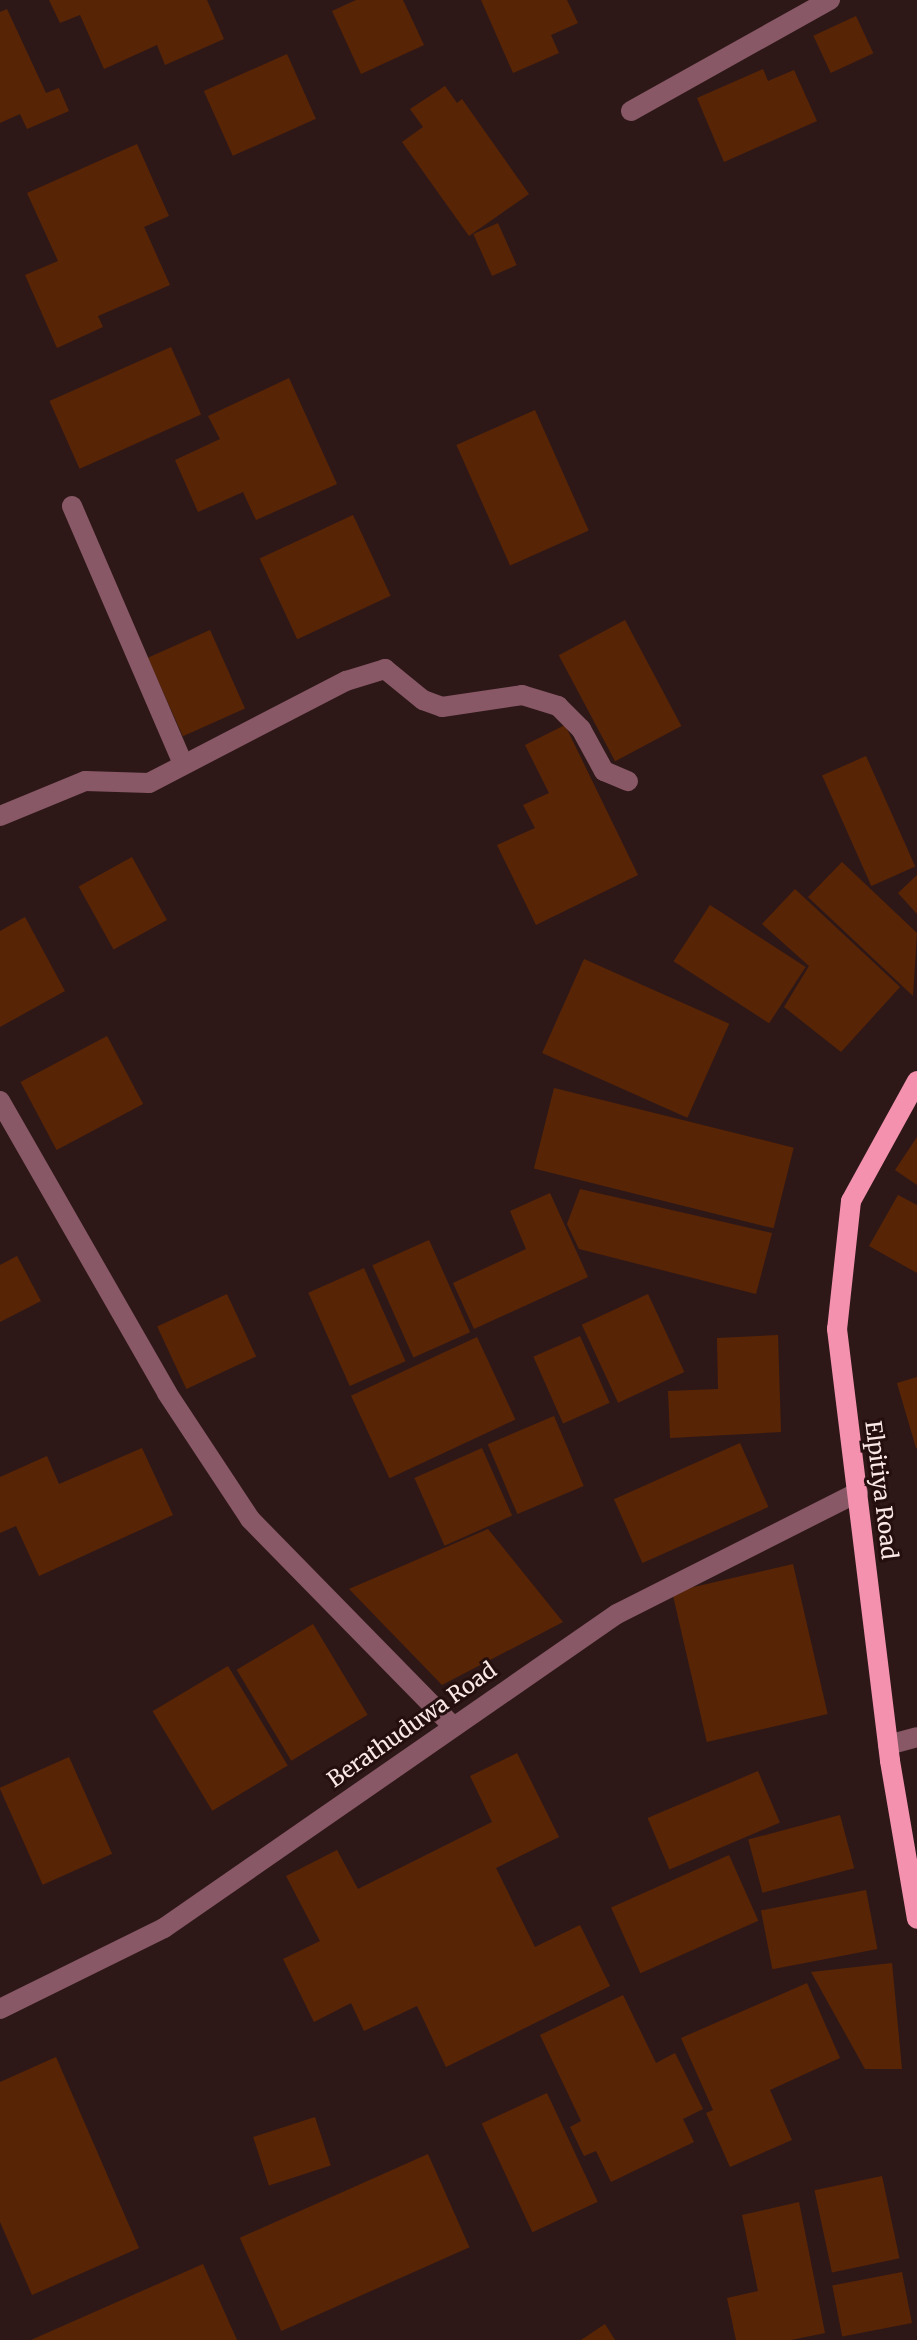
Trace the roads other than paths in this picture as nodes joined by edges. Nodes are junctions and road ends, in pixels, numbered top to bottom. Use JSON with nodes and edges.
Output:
{"nodes":[{"id":1,"x":830,"y":0,"type":"edge"},
{"id":2,"x":631,"y":111,"type":"dead end"},
{"id":3,"x":72,"y":506,"type":"dead end"},
{"id":4,"x":183,"y":764,"type":"junction"},
{"id":5,"x":628,"y":781,"type":"dead end"},
{"id":6,"x":0,"y":816,"type":"edge"},
{"id":7,"x":917,"y":1081,"type":"edge"},
{"id":8,"x":0,"y":1101,"type":"edge"},
{"id":9,"x":858,"y":1492,"type":"junction"},
{"id":10,"x":452,"y":1725,"type":"junction"},
{"id":11,"x":917,"y":1737,"type":"edge"},
{"id":12,"x":888,"y":1745,"type":"junction"},
{"id":13,"x":917,"y":1919,"type":"edge"},
{"id":14,"x":0,"y":2009,"type":"edge"}],
"edges":[{"from":1,"to":2,"type":"street"},
{"from":3,"to":4,"type":"street"},
{"from":4,"to":5,"type":"street"},
{"from":4,"to":6,"type":"street"},
{"from":7,"to":9,"type":"main road","name":"Elpitiya Road"},
{"from":8,"to":10,"type":"street"},
{"from":9,"to":10,"type":"street","name":"Berathuduwa Road"},
{"from":9,"to":12,"type":"main road","name":"Elpitiya Road"},
{"from":10,"to":14,"type":"street","name":"Berathuduwa Road"},
{"from":11,"to":12,"type":"street"},
{"from":12,"to":13,"type":"main road","name":"Elpitiya Road"}]}
